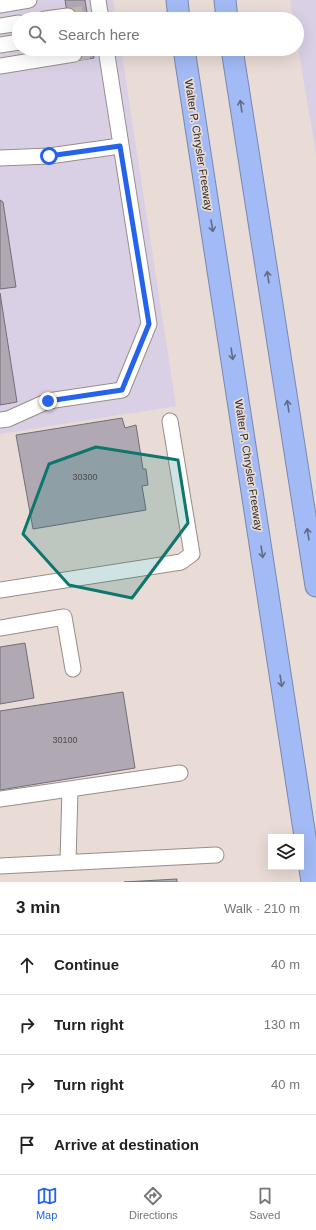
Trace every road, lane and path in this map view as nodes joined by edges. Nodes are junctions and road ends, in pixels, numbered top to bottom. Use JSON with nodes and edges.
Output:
{"nodes":[{"id":1,"x":29,"y":0,"type":"edge"},
{"id":2,"x":176,"y":0,"type":"edge"},
{"id":3,"x":224,"y":0,"type":"edge"},
{"id":4,"x":0,"y":5,"type":"edge"},
{"id":5,"x":179,"y":12,"type":"edge"},
{"id":6,"x":227,"y":12,"type":"edge"},
{"id":7,"x":12,"y":24,"type":"edge"},
{"id":8,"x":0,"y":26,"type":"edge"},
{"id":9,"x":12,"y":43,"type":"edge"},
{"id":10,"x":0,"y":45,"type":"edge"},
{"id":11,"x":62,"y":56,"type":"tunnel mouth"},
{"id":12,"x":102,"y":56,"type":"edge"},
{"id":13,"x":185,"y":56,"type":"edge"},
{"id":14,"x":233,"y":56,"type":"edge"},
{"id":15,"x":0,"y":66,"type":"edge"},
{"id":16,"x":120,"y":146,"type":"junction"},
{"id":17,"x":0,"y":158,"type":"edge"},
{"id":18,"x":0,"y":420,"type":"edge"},
{"id":19,"x":170,"y":421,"type":"dead end"},
{"id":20,"x":316,"y":586,"type":"edge"},
{"id":21,"x":0,"y":590,"type":"edge"},
{"id":22,"x":0,"y":628,"type":"edge"},
{"id":23,"x":72,"y":669,"type":"dead end"},
{"id":24,"x":180,"y":772,"type":"dead end"},
{"id":25,"x":70,"y":789,"type":"junction"},
{"id":26,"x":0,"y":799,"type":"edge"},
{"id":27,"x":216,"y":856,"type":"dead end"},
{"id":28,"x":68,"y":862,"type":"junction"},
{"id":29,"x":0,"y":866,"type":"edge"},
{"id":30,"x":312,"y":882,"type":"edge"}],
"edges":[{"from":1,"to":4,"type":"lane"},
{"from":2,"to":5,"type":"highway"},
{"from":3,"to":6,"type":"highway"},
{"from":7,"to":8,"type":"lane"},
{"from":9,"to":10,"type":"lane"},
{"from":11,"to":15,"type":"lane"},
{"from":12,"to":16,"type":"lane"},
{"from":13,"to":30,"type":"highway","name":"Walter P. Chrysler Freeway","one_way":true},
{"from":20,"to":14,"type":"highway","one_way":true},
{"from":16,"to":17,"type":"lane"},
{"from":16,"to":18,"type":"lane"},
{"from":19,"to":21,"type":"lane"},
{"from":22,"to":23,"type":"lane"},
{"from":24,"to":25,"type":"lane"},
{"from":25,"to":26,"type":"lane"},
{"from":25,"to":28,"type":"lane"},
{"from":27,"to":28,"type":"lane"},
{"from":28,"to":29,"type":"lane"}]}
